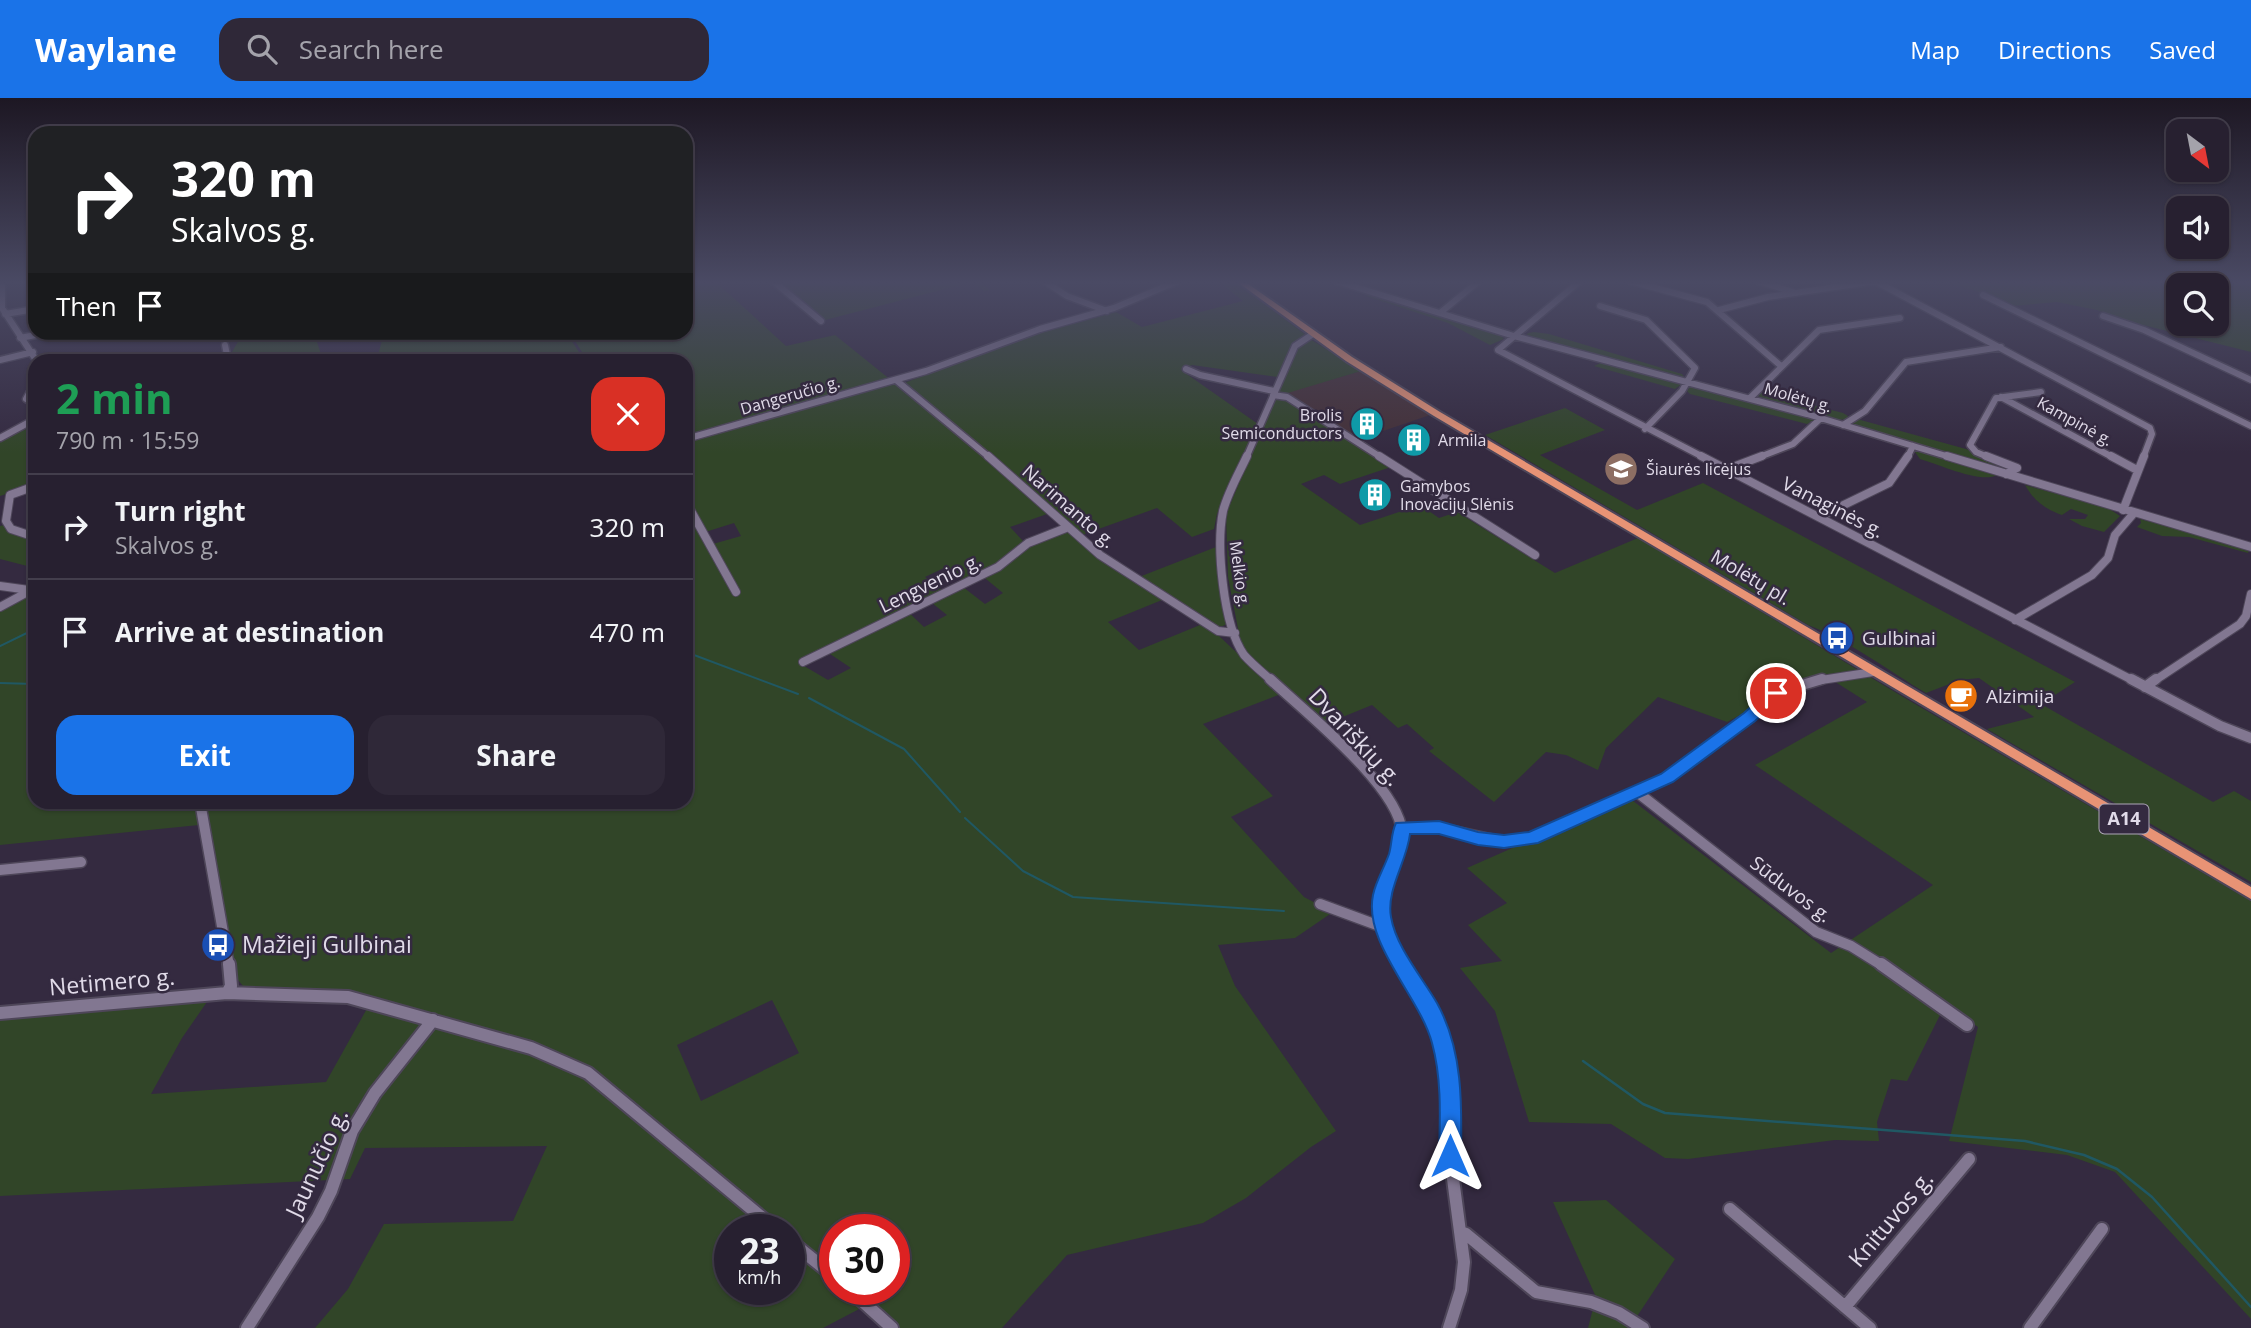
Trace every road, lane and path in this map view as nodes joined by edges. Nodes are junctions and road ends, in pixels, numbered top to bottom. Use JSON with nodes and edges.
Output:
{"nodes":[{"id":1,"x":20,"y":338,"type":"edge"},
{"id":2,"x":1013,"y":338,"type":"edge"},
{"id":3,"x":1306,"y":338,"type":"edge"},
{"id":4,"x":1320,"y":338,"type":"edge"},
{"id":5,"x":1328,"y":338,"type":"edge"},
{"id":6,"x":1511,"y":338,"type":"edge"},
{"id":7,"x":1523,"y":338,"type":"edge"},
{"id":8,"x":1666,"y":338,"type":"edge"},
{"id":9,"x":1751,"y":338,"type":"edge"},
{"id":10,"x":1810,"y":338,"type":"edge"},
{"id":11,"x":1985,"y":338,"type":"edge"},
{"id":12,"x":2072,"y":338,"type":"edge"},
{"id":13,"x":2162,"y":338,"type":"edge"},
{"id":14,"x":225,"y":345,"type":"dead end"},
{"id":15,"x":2001,"y":347,"type":"junction"},
{"id":16,"x":33,"y":352,"type":"joint"},
{"id":17,"x":227,"y":354,"type":"edge"},
{"id":18,"x":0,"y":360,"type":"edge"},
{"id":19,"x":1782,"y":366,"type":"junction"},
{"id":20,"x":1186,"y":369,"type":"dead end"},
{"id":21,"x":896,"y":380,"type":"junction"},
{"id":22,"x":2251,"y":380,"type":"edge"},
{"id":23,"x":1689,"y":382,"type":"junction"},
{"id":24,"x":2041,"y":392,"type":"dead end"},
{"id":25,"x":1273,"y":393,"type":"junction"},
{"id":26,"x":1999,"y":396,"type":"junction"},
{"id":27,"x":1750,"y":398,"type":"junction"},
{"id":28,"x":1821,"y":418,"type":"junction"},
{"id":29,"x":28,"y":423,"type":"edge"},
{"id":30,"x":1843,"y":425,"type":"junction"},
{"id":31,"x":2251,"y":426,"type":"edge"},
{"id":32,"x":1645,"y":429,"type":"junction"},
{"id":33,"x":693,"y":437,"type":"edge"},
{"id":34,"x":0,"y":438,"type":"edge"},
{"id":35,"x":1913,"y":446,"type":"junction"},
{"id":36,"x":1725,"y":470,"type":"junction"},
{"id":37,"x":2137,"y":470,"type":"junction"},
{"id":38,"x":2006,"y":474,"type":"junction"},
{"id":39,"x":28,"y":488,"type":"edge"},
{"id":40,"x":2123,"y":510,"type":"junction"},
{"id":41,"x":2133,"y":513,"type":"junction"},
{"id":42,"x":693,"y":514,"type":"edge"},
{"id":43,"x":1819,"y":517,"type":"junction"},
{"id":44,"x":1066,"y":528,"type":"junction"},
{"id":45,"x":28,"y":534,"type":"edge"},
{"id":46,"x":2251,"y":547,"type":"edge"},
{"id":47,"x":1535,"y":555,"type":"dead end"},
{"id":48,"x":0,"y":586,"type":"edge"},
{"id":49,"x":28,"y":589,"type":"edge"},
{"id":50,"x":28,"y":592,"type":"edge"},
{"id":51,"x":736,"y":592,"type":"dead end"},
{"id":52,"x":2251,"y":594,"type":"edge"},
{"id":53,"x":0,"y":607,"type":"edge"},
{"id":54,"x":2015,"y":620,"type":"junction"},
{"id":55,"x":1235,"y":633,"type":"junction"},
{"id":56,"x":803,"y":662,"type":"dead end"},
{"id":57,"x":1873,"y":672,"type":"junction"},
{"id":58,"x":2145,"y":687,"type":"junction"},
{"id":59,"x":2251,"y":738,"type":"edge"},
{"id":60,"x":1637,"y":792,"type":"junction"},
{"id":61,"x":201,"y":809,"type":"edge"},
{"id":62,"x":1402,"y":828,"type":"junction"},
{"id":63,"x":81,"y":862,"type":"dead end"},
{"id":64,"x":0,"y":870,"type":"edge"},
{"id":65,"x":2251,"y":886,"type":"edge"},
{"id":66,"x":2251,"y":894,"type":"edge"},
{"id":67,"x":1320,"y":905,"type":"dead end"},
{"id":68,"x":1385,"y":928,"type":"junction"},
{"id":69,"x":227,"y":993,"type":"junction"},
{"id":70,"x":0,"y":1013,"type":"edge"},
{"id":71,"x":433,"y":1020,"type":"junction"},
{"id":72,"x":1967,"y":1025,"type":"dead end"},
{"id":73,"x":1969,"y":1159,"type":"dead end"},
{"id":74,"x":1730,"y":1209,"type":"dead end"},
{"id":75,"x":757,"y":1214,"type":"edge"},
{"id":76,"x":2102,"y":1229,"type":"dead end"},
{"id":77,"x":1460,"y":1232,"type":"junction"},
{"id":78,"x":805,"y":1253,"type":"edge"},
{"id":79,"x":819,"y":1264,"type":"edge"},
{"id":80,"x":867,"y":1305,"type":"edge"},
{"id":81,"x":1845,"y":1307,"type":"junction"},
{"id":82,"x":247,"y":1328,"type":"edge"},
{"id":83,"x":892,"y":1328,"type":"edge"},
{"id":84,"x":1448,"y":1328,"type":"edge"},
{"id":85,"x":1643,"y":1328,"type":"edge"},
{"id":86,"x":1870,"y":1328,"type":"edge"},
{"id":87,"x":2030,"y":1328,"type":"edge"}],
"edges":[{"from":1,"to":16,"type":"street"},
{"from":2,"to":21,"type":"street","name":"Dangeručio g."},
{"from":3,"to":25,"type":"street","name":"Melkio g."},
{"from":4,"to":57,"type":"highway","name":"Molėtų pl.","number":"A14"},
{"from":5,"to":65,"type":"highway","name":"Molėtų pl.","number":"A14"},
{"from":6,"to":32,"type":"street","name":"Vanaginės g."},
{"from":7,"to":23,"type":"street","name":"Molėtų g."},
{"from":8,"to":23,"type":"street"},
{"from":9,"to":19,"type":"street"},
{"from":10,"to":19,"type":"street"},
{"from":11,"to":15,"type":"street"},
{"from":12,"to":31,"type":"street"},
{"from":13,"to":22,"type":"street"},
{"from":14,"to":17,"type":"street"},
{"from":15,"to":30,"type":"street"},
{"from":15,"to":37,"type":"street"},
{"from":16,"to":18,"type":"street"},
{"from":19,"to":27,"type":"street"},
{"from":20,"to":25,"type":"street"},
{"from":21,"to":33,"type":"street","name":"Dangeručio g."},
{"from":21,"to":44,"type":"street","name":"Narimanto g."},
{"from":23,"to":27,"type":"street","name":"Molėtų g."},
{"from":23,"to":32,"type":"street"},
{"from":24,"to":26,"type":"street","name":"Kampinė g."},
{"from":25,"to":47,"type":"street"},
{"from":25,"to":55,"type":"street","name":"Melkio g."},
{"from":26,"to":37,"type":"street","name":"Kampinė g."},
{"from":26,"to":38,"type":"street"},
{"from":27,"to":28,"type":"street","name":"Molėtų g."},
{"from":28,"to":30,"type":"street","name":"Molėtų g."},
{"from":28,"to":36,"type":"street"},
{"from":29,"to":34,"type":"street"},
{"from":30,"to":35,"type":"street","name":"Molėtų g."},
{"from":32,"to":36,"type":"street","name":"Vanaginės g."},
{"from":35,"to":38,"type":"street","name":"Molėtų g."},
{"from":35,"to":43,"type":"street"},
{"from":36,"to":43,"type":"street","name":"Vanaginės g."},
{"from":37,"to":40,"type":"street"},
{"from":38,"to":40,"type":"street","name":"Molėtų g."},
{"from":39,"to":45,"type":"street"},
{"from":40,"to":41,"type":"street","name":"Molėtų g."},
{"from":41,"to":46,"type":"street","name":"Molėtų g."},
{"from":41,"to":54,"type":"street"},
{"from":42,"to":51,"type":"street"},
{"from":43,"to":54,"type":"street","name":"Vanaginės g."},
{"from":44,"to":55,"type":"street","name":"Narimanto g."},
{"from":44,"to":56,"type":"street","name":"Lengvenio g."},
{"from":48,"to":49,"type":"street"},
{"from":50,"to":53,"type":"street"},
{"from":52,"to":58,"type":"street"},
{"from":54,"to":58,"type":"street","name":"Vanaginės g."},
{"from":55,"to":62,"type":"street","name":"Dvariškių g."},
{"from":57,"to":60,"type":"street"},
{"from":57,"to":66,"type":"highway","name":"Molėtų pl.","number":"A14"},
{"from":58,"to":59,"type":"street","name":"Vanaginės g."},
{"from":60,"to":62,"type":"street"},
{"from":60,"to":72,"type":"street","name":"Sūduvos g."},
{"from":61,"to":69,"type":"street"},
{"from":62,"to":68,"type":"street"},
{"from":63,"to":64,"type":"street"},
{"from":67,"to":68,"type":"street"},
{"from":68,"to":77,"type":"street"},
{"from":69,"to":70,"type":"street","name":"Netimero g."},
{"from":69,"to":71,"type":"street","name":"Netimero g."},
{"from":71,"to":75,"type":"street","name":"Netimero g."},
{"from":71,"to":82,"type":"street","name":"Jaunučio g."},
{"from":73,"to":81,"type":"street","name":"Knituvos g."},
{"from":74,"to":81,"type":"street"},
{"from":76,"to":87,"type":"street"},
{"from":77,"to":84,"type":"street"},
{"from":77,"to":85,"type":"street"},
{"from":78,"to":79,"type":"street"},
{"from":80,"to":83,"type":"street"},
{"from":81,"to":86,"type":"street"}]}
